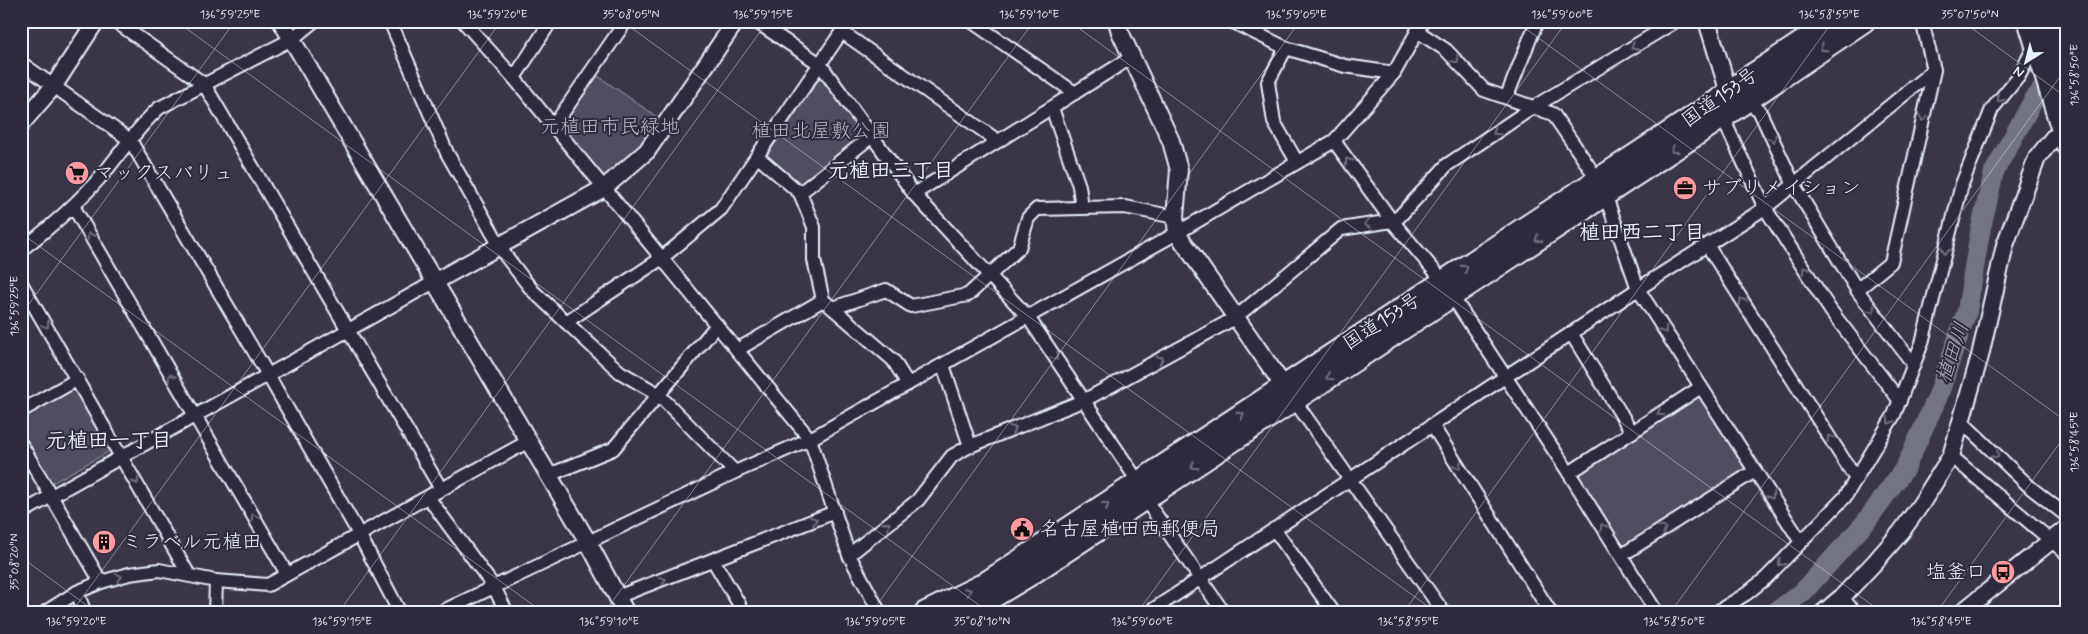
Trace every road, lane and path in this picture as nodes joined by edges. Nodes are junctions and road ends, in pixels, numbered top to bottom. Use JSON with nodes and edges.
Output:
{"nodes":[{"id":1,"x":96,"y":21,"type":"edge"},
{"id":2,"x":115,"y":21,"type":"edge"},
{"id":3,"x":281,"y":21,"type":"edge"},
{"id":4,"x":314,"y":21,"type":"edge"},
{"id":5,"x":390,"y":21,"type":"edge"},
{"id":6,"x":463,"y":21,"type":"edge"},
{"id":7,"x":551,"y":21,"type":"edge"},
{"id":8,"x":736,"y":21,"type":"edge"},
{"id":9,"x":755,"y":21,"type":"edge"},
{"id":10,"x":849,"y":21,"type":"edge"},
{"id":11,"x":971,"y":21,"type":"edge"},
{"id":12,"x":1116,"y":21,"type":"edge"},
{"id":13,"x":1231,"y":21,"type":"edge"},
{"id":14,"x":1537,"y":21,"type":"edge"},
{"id":15,"x":1707,"y":21,"type":"edge"},
{"id":16,"x":1864,"y":21,"type":"edge"},
{"id":17,"x":1922,"y":21,"type":"edge"},
{"id":18,"x":2029,"y":21,"type":"edge"},
{"id":19,"x":620,"y":23,"type":"edge"},
{"id":20,"x":1669,"y":23,"type":"edge"},
{"id":21,"x":1823,"y":24,"type":"edge"},
{"id":22,"x":1420,"y":26,"type":"edge"},
{"id":23,"x":842,"y":32,"type":"junction"},
{"id":24,"x":292,"y":39,"type":"junction"},
{"id":25,"x":2049,"y":39,"type":"edge"},
{"id":26,"x":1286,"y":48,"type":"junction"},
{"id":27,"x":1132,"y":57,"type":"junction"},
{"id":28,"x":21,"y":63,"type":"edge"},
{"id":29,"x":820,"y":64,"type":"junction"},
{"id":30,"x":1934,"y":70,"type":"junction"},
{"id":31,"x":1394,"y":73,"type":"junction"},
{"id":32,"x":514,"y":78,"type":"junction"},
{"id":33,"x":204,"y":84,"type":"junction"},
{"id":34,"x":53,"y":87,"type":"junction"},
{"id":35,"x":1075,"y":93,"type":"junction"},
{"id":36,"x":2067,"y":94,"type":"edge"},
{"id":37,"x":1507,"y":96,"type":"junction"},
{"id":38,"x":1734,"y":102,"type":"junction"},
{"id":39,"x":1052,"y":108,"type":"junction"},
{"id":40,"x":1532,"y":108,"type":"junction"},
{"id":41,"x":21,"y":124,"type":"edge"},
{"id":42,"x":553,"y":126,"type":"junction"},
{"id":43,"x":2063,"y":133,"type":"edge"},
{"id":44,"x":872,"y":136,"type":"junction"},
{"id":45,"x":130,"y":140,"type":"junction"},
{"id":46,"x":998,"y":142,"type":"junction"},
{"id":47,"x":1334,"y":142,"type":"junction"},
{"id":48,"x":758,"y":157,"type":"junction"},
{"id":49,"x":1297,"y":162,"type":"junction"},
{"id":50,"x":1794,"y":185,"type":"junction"},
{"id":51,"x":1602,"y":187,"type":"junction"},
{"id":52,"x":604,"y":188,"type":"junction"},
{"id":53,"x":800,"y":193,"type":"junction"},
{"id":54,"x":914,"y":194,"type":"junction"},
{"id":55,"x":73,"y":206,"type":"junction"},
{"id":56,"x":1082,"y":208,"type":"junction"},
{"id":57,"x":1765,"y":208,"type":"junction"},
{"id":58,"x":1392,"y":221,"type":"junction"},
{"id":59,"x":1176,"y":225,"type":"junction"},
{"id":60,"x":1707,"y":245,"type":"junction"},
{"id":61,"x":500,"y":246,"type":"junction"},
{"id":62,"x":21,"y":250,"type":"edge"},
{"id":63,"x":662,"y":258,"type":"junction"},
{"id":64,"x":988,"y":275,"type":"junction"},
{"id":65,"x":436,"y":281,"type":"junction"},
{"id":66,"x":21,"y":283,"type":"edge"},
{"id":67,"x":1448,"y":289,"type":"junction"},
{"id":68,"x":1638,"y":289,"type":"junction"},
{"id":69,"x":1857,"y":290,"type":"junction"},
{"id":70,"x":828,"y":304,"type":"junction"},
{"id":71,"x":1028,"y":317,"type":"junction"},
{"id":72,"x":1235,"y":318,"type":"junction"},
{"id":73,"x":566,"y":322,"type":"junction"},
{"id":74,"x":717,"y":325,"type":"junction"},
{"id":75,"x":348,"y":330,"type":"junction"},
{"id":76,"x":1572,"y":333,"type":"junction"},
{"id":77,"x":737,"y":350,"type":"junction"},
{"id":78,"x":943,"y":365,"type":"junction"},
{"id":79,"x":1914,"y":365,"type":"junction"},
{"id":80,"x":268,"y":375,"type":"junction"},
{"id":81,"x":1505,"y":378,"type":"junction"},
{"id":82,"x":78,"y":379,"type":"junction"},
{"id":83,"x":908,"y":384,"type":"junction"},
{"id":84,"x":1701,"y":387,"type":"junction"},
{"id":85,"x":1289,"y":393,"type":"junction"},
{"id":86,"x":658,"y":394,"type":"junction"},
{"id":87,"x":1085,"y":400,"type":"junction"},
{"id":88,"x":1900,"y":401,"type":"junction"},
{"id":89,"x":21,"y":411,"type":"edge"},
{"id":90,"x":194,"y":417,"type":"junction"},
{"id":91,"x":1960,"y":422,"type":"junction"},
{"id":92,"x":1432,"y":425,"type":"junction"},
{"id":93,"x":1632,"y":432,"type":"junction"},
{"id":94,"x":810,"y":439,"type":"junction"},
{"id":95,"x":528,"y":441,"type":"junction"},
{"id":96,"x":21,"y":444,"type":"edge"},
{"id":97,"x":970,"y":446,"type":"junction"},
{"id":98,"x":1951,"y":456,"type":"junction"},
{"id":99,"x":122,"y":457,"type":"junction"},
{"id":100,"x":1755,"y":471,"type":"junction"},
{"id":101,"x":734,"y":472,"type":"junction"},
{"id":102,"x":1569,"y":473,"type":"junction"},
{"id":103,"x":549,"y":475,"type":"junction"},
{"id":104,"x":1350,"y":479,"type":"junction"},
{"id":105,"x":1856,"y":479,"type":"junction"},
{"id":106,"x":441,"y":489,"type":"junction"},
{"id":107,"x":1142,"y":491,"type":"junction"},
{"id":108,"x":52,"y":496,"type":"junction"},
{"id":109,"x":428,"y":497,"type":"junction"},
{"id":110,"x":835,"y":512,"type":"junction"},
{"id":111,"x":21,"y":514,"type":"edge"},
{"id":112,"x":2067,"y":516,"type":"edge"},
{"id":113,"x":2067,"y":528,"type":"edge"},
{"id":114,"x":1274,"y":529,"type":"junction"},
{"id":115,"x":359,"y":534,"type":"junction"},
{"id":116,"x":588,"y":542,"type":"junction"},
{"id":117,"x":1801,"y":542,"type":"junction"},
{"id":118,"x":2051,"y":542,"type":"junction"},
{"id":119,"x":2067,"y":554,"type":"edge"},
{"id":120,"x":1622,"y":555,"type":"junction"},
{"id":121,"x":849,"y":556,"type":"junction"},
{"id":122,"x":713,"y":560,"type":"junction"},
{"id":123,"x":287,"y":574,"type":"junction"},
{"id":124,"x":189,"y":575,"type":"junction"},
{"id":125,"x":1201,"y":577,"type":"junction"},
{"id":126,"x":216,"y":581,"type":"junction"},
{"id":127,"x":101,"y":582,"type":"junction"},
{"id":128,"x":494,"y":587,"type":"junction"},
{"id":129,"x":77,"y":592,"type":"junction"},
{"id":130,"x":618,"y":597,"type":"junction"},
{"id":131,"x":1842,"y":597,"type":"junction"},
{"id":132,"x":44,"y":613,"type":"edge"},
{"id":133,"x":85,"y":613,"type":"edge"},
{"id":134,"x":215,"y":613,"type":"edge"},
{"id":135,"x":400,"y":613,"type":"edge"},
{"id":136,"x":439,"y":613,"type":"edge"},
{"id":137,"x":507,"y":613,"type":"edge"},
{"id":138,"x":626,"y":613,"type":"edge"},
{"id":139,"x":740,"y":613,"type":"edge"},
{"id":140,"x":880,"y":613,"type":"edge"},
{"id":141,"x":924,"y":613,"type":"edge"},
{"id":142,"x":961,"y":613,"type":"edge"},
{"id":143,"x":1148,"y":613,"type":"edge"},
{"id":144,"x":1224,"y":613,"type":"edge"},
{"id":145,"x":1334,"y":613,"type":"edge"},
{"id":146,"x":1444,"y":613,"type":"edge"},
{"id":147,"x":1552,"y":613,"type":"edge"},
{"id":148,"x":1657,"y":613,"type":"edge"},
{"id":149,"x":1715,"y":613,"type":"edge"},
{"id":150,"x":1823,"y":613,"type":"edge"},
{"id":151,"x":1855,"y":613,"type":"edge"},
{"id":152,"x":1961,"y":613,"type":"edge"}],
"edges":[{"from":1,"to":34,"type":"street"},
{"from":2,"to":33,"type":"street"},
{"from":3,"to":24,"type":"street"},
{"from":4,"to":24,"type":"street"},
{"from":5,"to":61,"type":"street"},
{"from":6,"to":32,"type":"street"},
{"from":7,"to":32,"type":"street"},
{"from":8,"to":52,"type":"street"},
{"from":9,"to":29,"type":"street"},
{"from":10,"to":23,"type":"street"},
{"from":11,"to":35,"type":"street"},
{"from":12,"to":27,"type":"street"},
{"from":13,"to":26,"type":"street"},
{"from":14,"to":37,"type":"street"},
{"from":15,"to":38,"type":"street"},
{"from":16,"to":38,"type":"highway","name":"国道153号","one_way":true},
{"from":17,"to":30,"type":"street"},
{"from":18,"to":25,"type":"highway"},
{"from":19,"to":42,"type":"street"},
{"from":20,"to":40,"type":"street","one_way":true},
{"from":21,"to":38,"type":"highway","name":"国道153号"},
{"from":22,"to":31,"type":"street"},
{"from":22,"to":37,"type":"street","one_way":true},
{"from":23,"to":29,"type":"street"},
{"from":23,"to":46,"type":"street"},
{"from":24,"to":33,"type":"street"},
{"from":24,"to":65,"type":"street"},
{"from":25,"to":36,"type":"highway"},
{"from":25,"to":43,"type":"highway"},
{"from":25,"to":79,"type":"street","one_way":true},
{"from":26,"to":31,"type":"street"},
{"from":26,"to":49,"type":"street"},
{"from":27,"to":35,"type":"street"},
{"from":27,"to":59,"type":"street"},
{"from":28,"to":34,"type":"street"},
{"from":29,"to":44,"type":"street"},
{"from":29,"to":48,"type":"street"},
{"from":30,"to":50,"type":"street"},
{"from":30,"to":69,"type":"street","one_way":true},
{"from":31,"to":47,"type":"street"},
{"from":32,"to":42,"type":"street"},
{"from":33,"to":45,"type":"street"},
{"from":33,"to":75,"type":"street"},
{"from":34,"to":41,"type":"street"},
{"from":34,"to":45,"type":"street"},
{"from":35,"to":39,"type":"street"},
{"from":37,"to":40,"type":"street"},
{"from":38,"to":50,"type":"street","one_way":true},
{"from":38,"to":51,"type":"highway","name":"国道153号"},
{"from":38,"to":57,"type":"street"},
{"from":39,"to":46,"type":"street"},
{"from":39,"to":56,"type":"street"},
{"from":40,"to":51,"type":"street"},
{"from":40,"to":58,"type":"street","one_way":true},
{"from":42,"to":52,"type":"street"},
{"from":43,"to":91,"type":"street"},
{"from":44,"to":53,"type":"street"},
{"from":44,"to":54,"type":"street"},
{"from":45,"to":55,"type":"street"},
{"from":45,"to":80,"type":"street"},
{"from":46,"to":54,"type":"street"},
{"from":47,"to":49,"type":"street"},
{"from":58,"to":47,"type":"street","one_way":true},
{"from":48,"to":53,"type":"street"},
{"from":48,"to":63,"type":"street"},
{"from":49,"to":59,"type":"street"},
{"from":50,"to":57,"type":"street"},
{"from":50,"to":69,"type":"street"},
{"from":51,"to":67,"type":"highway","name":"国道153号"},
{"from":51,"to":68,"type":"street"},
{"from":52,"to":61,"type":"street"},
{"from":52,"to":63,"type":"street"},
{"from":53,"to":70,"type":"street"},
{"from":54,"to":64,"type":"street"},
{"from":55,"to":62,"type":"street"},
{"from":90,"to":55,"type":"street","one_way":true},
{"from":56,"to":59,"type":"street"},
{"from":56,"to":64,"type":"street"},
{"from":57,"to":60,"type":"street"},
{"from":88,"to":57,"type":"street","one_way":true},
{"from":58,"to":67,"type":"street"},
{"from":58,"to":72,"type":"street","one_way":true},
{"from":59,"to":71,"type":"street"},
{"from":59,"to":72,"type":"street"},
{"from":60,"to":68,"type":"street"},
{"from":105,"to":60,"type":"street","one_way":true},
{"from":61,"to":65,"type":"street"},
{"from":61,"to":73,"type":"street"},
{"from":63,"to":73,"type":"street"},
{"from":63,"to":74,"type":"street"},
{"from":64,"to":70,"type":"street"},
{"from":64,"to":71,"type":"street"},
{"from":65,"to":75,"type":"street"},
{"from":65,"to":95,"type":"street"},
{"from":66,"to":82,"type":"street","one_way":true},
{"from":67,"to":81,"type":"street"},
{"from":67,"to":85,"type":"highway","name":"国道153号"},
{"from":68,"to":76,"type":"street"},
{"from":68,"to":84,"type":"street","one_way":true},
{"from":69,"to":79,"type":"street","one_way":true},
{"from":70,"to":77,"type":"street"},
{"from":70,"to":83,"type":"street"},
{"from":71,"to":78,"type":"street"},
{"from":71,"to":87,"type":"street","one_way":true},
{"from":72,"to":85,"type":"street"},
{"from":87,"to":72,"type":"street","one_way":true},
{"from":73,"to":86,"type":"street"},
{"from":74,"to":77,"type":"street"},
{"from":74,"to":86,"type":"street"},
{"from":75,"to":80,"type":"street"},
{"from":75,"to":106,"type":"street"},
{"from":76,"to":81,"type":"street"},
{"from":76,"to":93,"type":"street"},
{"from":77,"to":94,"type":"street"},
{"from":78,"to":83,"type":"street"},
{"from":78,"to":97,"type":"street"},
{"from":79,"to":88,"type":"street"},
{"from":80,"to":90,"type":"street"},
{"from":80,"to":115,"type":"street"},
{"from":81,"to":92,"type":"street"},
{"from":81,"to":102,"type":"street"},
{"from":82,"to":89,"type":"street"},
{"from":82,"to":99,"type":"street"},
{"from":83,"to":94,"type":"street"},
{"from":84,"to":93,"type":"street","one_way":true},
{"from":84,"to":100,"type":"street"},
{"from":85,"to":104,"type":"street"},
{"from":85,"to":107,"type":"highway","name":"国道153号"},
{"from":86,"to":101,"type":"street"},
{"from":86,"to":103,"type":"street"},
{"from":97,"to":87,"type":"street","one_way":true},
{"from":87,"to":107,"type":"street"},
{"from":88,"to":105,"type":"street","one_way":true},
{"from":90,"to":99,"type":"street"},
{"from":123,"to":90,"type":"street","one_way":true},
{"from":91,"to":98,"type":"street"},
{"from":91,"to":112,"type":"street","one_way":true},
{"from":92,"to":104,"type":"street"},
{"from":92,"to":147,"type":"street","one_way":true},
{"from":93,"to":102,"type":"street"},
{"from":94,"to":101,"type":"street"},
{"from":94,"to":110,"type":"street"},
{"from":95,"to":103,"type":"street"},
{"from":95,"to":106,"type":"street"},
{"from":96,"to":108,"type":"street"},
{"from":121,"to":97,"type":"street","one_way":true},
{"from":98,"to":118,"type":"street"},
{"from":98,"to":131,"type":"street"},
{"from":99,"to":108,"type":"street"},
{"from":99,"to":124,"type":"street","one_way":true},
{"from":100,"to":117,"type":"street","one_way":true},
{"from":120,"to":100,"type":"street","one_way":true},
{"from":101,"to":116,"type":"street"},
{"from":120,"to":102,"type":"street","one_way":true},
{"from":103,"to":116,"type":"street"},
{"from":104,"to":114,"type":"street"},
{"from":104,"to":146,"type":"street"},
{"from":105,"to":117,"type":"street"},
{"from":106,"to":109,"type":"street"},
{"from":107,"to":125,"type":"street"},
{"from":141,"to":107,"type":"highway","name":"国道153号","one_way":true},
{"from":107,"to":142,"type":"highway","name":"国道153号"},
{"from":108,"to":111,"type":"street"},
{"from":108,"to":127,"type":"street"},
{"from":109,"to":115,"type":"street"},
{"from":109,"to":128,"type":"street"},
{"from":110,"to":121,"type":"street"},
{"from":122,"to":110,"type":"street","one_way":true},
{"from":113,"to":118,"type":"street"},
{"from":114,"to":125,"type":"street"},
{"from":114,"to":145,"type":"street"},
{"from":115,"to":123,"type":"street"},
{"from":115,"to":135,"type":"street"},
{"from":116,"to":128,"type":"street"},
{"from":116,"to":130,"type":"street"},
{"from":117,"to":149,"type":"street","one_way":true},
{"from":118,"to":119,"type":"street"},
{"from":118,"to":152,"type":"street"},
{"from":120,"to":148,"type":"street"},
{"from":121,"to":140,"type":"street"},
{"from":130,"to":122,"type":"street","one_way":true},
{"from":122,"to":139,"type":"street"},
{"from":123,"to":126,"type":"street"},
{"from":124,"to":126,"type":"street"},
{"from":127,"to":124,"type":"street","one_way":true},
{"from":125,"to":143,"type":"street"},
{"from":125,"to":144,"type":"street"},
{"from":126,"to":134,"type":"street"},
{"from":127,"to":129,"type":"street"},
{"from":128,"to":136,"type":"street"},
{"from":128,"to":137,"type":"street"},
{"from":129,"to":132,"type":"street"},
{"from":129,"to":133,"type":"street"},
{"from":130,"to":138,"type":"street"},
{"from":131,"to":150,"type":"street"},
{"from":131,"to":151,"type":"street"}]}
